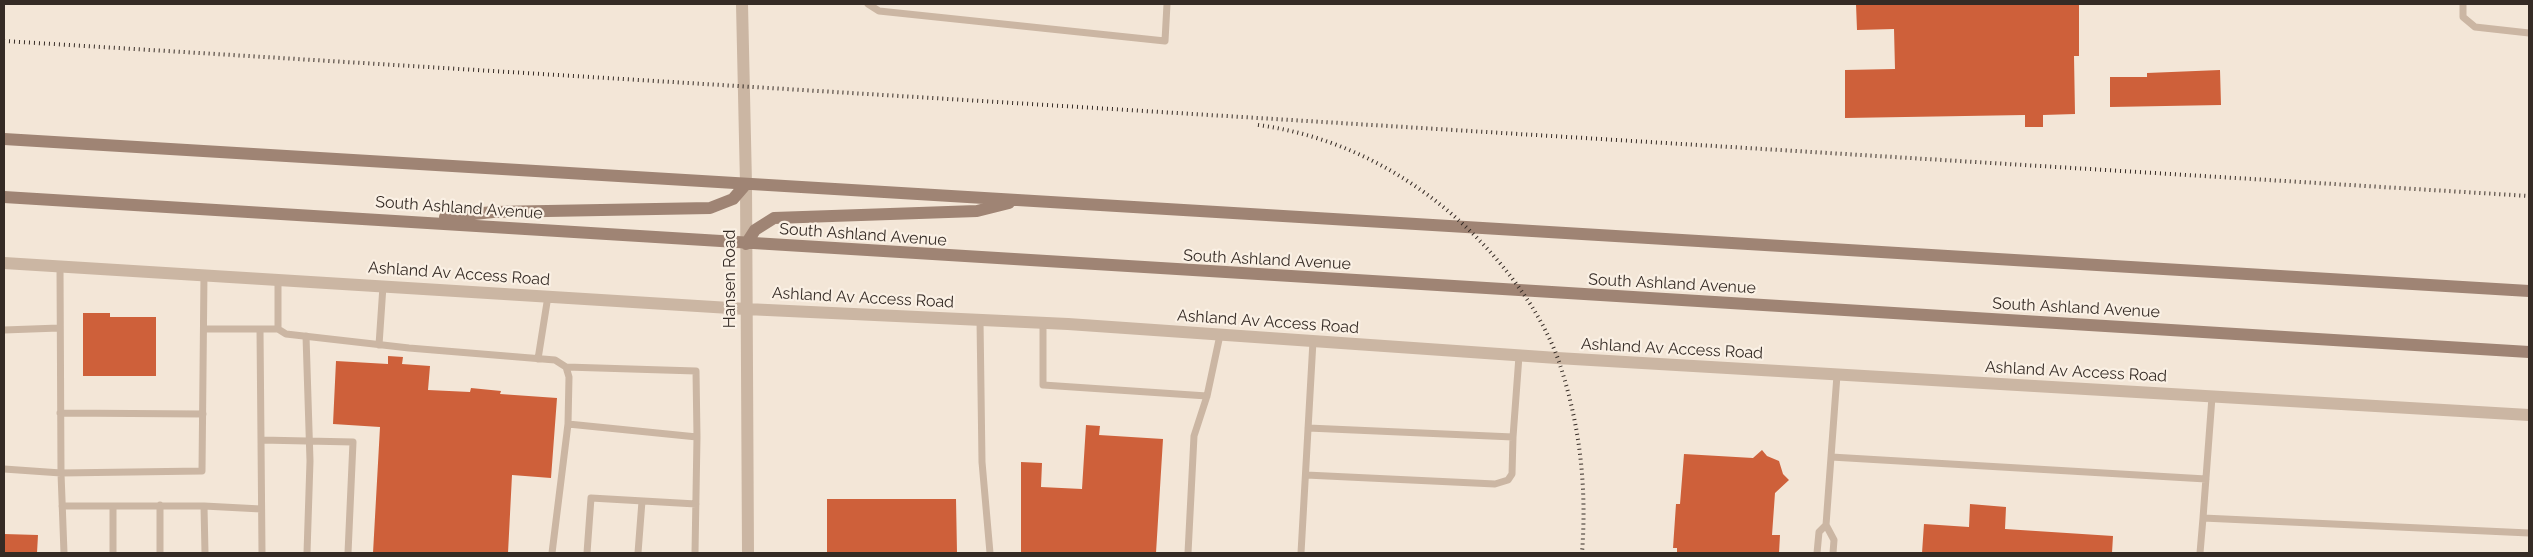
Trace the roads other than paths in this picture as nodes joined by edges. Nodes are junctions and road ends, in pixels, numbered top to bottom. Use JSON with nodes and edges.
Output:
{"nodes":[{"id":1,"x":742,"y":4,"type":"edge"},
{"id":2,"x":868,"y":4,"type":"edge"},
{"id":3,"x":1167,"y":4,"type":"edge"},
{"id":4,"x":2463,"y":4,"type":"edge"},
{"id":5,"x":2529,"y":34,"type":"edge"},
{"id":6,"x":4,"y":139,"type":"edge"},
{"id":7,"x":746,"y":184,"type":"junction"},
{"id":8,"x":4,"y":197,"type":"edge"},
{"id":9,"x":1019,"y":200,"type":"junction"},
{"id":10,"x":404,"y":220,"type":"junction"},
{"id":11,"x":746,"y":244,"type":"junction"},
{"id":12,"x":4,"y":263,"type":"edge"},
{"id":13,"x":60,"y":267,"type":"junction"},
{"id":14,"x":204,"y":274,"type":"junction"},
{"id":15,"x":278,"y":279,"type":"junction"},
{"id":16,"x":383,"y":286,"type":"junction"},
{"id":17,"x":2529,"y":292,"type":"edge"},
{"id":18,"x":548,"y":296,"type":"junction"},
{"id":19,"x":746,"y":309,"type":"junction"},
{"id":20,"x":980,"y":320,"type":"junction"},
{"id":21,"x":1043,"y":323,"type":"junction"},
{"id":22,"x":59,"y":328,"type":"junction"},
{"id":23,"x":204,"y":329,"type":"junction"},
{"id":24,"x":260,"y":329,"type":"junction"},
{"id":25,"x":278,"y":329,"type":"junction"},
{"id":26,"x":4,"y":330,"type":"edge"},
{"id":27,"x":1220,"y":335,"type":"junction"},
{"id":28,"x":306,"y":336,"type":"junction"},
{"id":29,"x":1313,"y":341,"type":"junction"},
{"id":30,"x":379,"y":345,"type":"junction"},
{"id":31,"x":2529,"y":352,"type":"edge"},
{"id":32,"x":1519,"y":356,"type":"junction"},
{"id":33,"x":538,"y":359,"type":"junction"},
{"id":34,"x":566,"y":367,"type":"junction"},
{"id":35,"x":1837,"y":374,"type":"junction"},
{"id":36,"x":1207,"y":396,"type":"junction"},
{"id":37,"x":2212,"y":397,"type":"junction"},
{"id":38,"x":60,"y":414,"type":"junction"},
{"id":39,"x":203,"y":414,"type":"junction"},
{"id":40,"x":2529,"y":415,"type":"edge"},
{"id":41,"x":568,"y":424,"type":"junction"},
{"id":42,"x":1308,"y":428,"type":"junction"},
{"id":43,"x":697,"y":437,"type":"junction"},
{"id":44,"x":1513,"y":437,"type":"junction"},
{"id":45,"x":261,"y":440,"type":"junction"},
{"id":46,"x":309,"y":440,"type":"junction"},
{"id":47,"x":1831,"y":456,"type":"junction"},
{"id":48,"x":4,"y":469,"type":"edge"},
{"id":49,"x":61,"y":473,"type":"junction"},
{"id":50,"x":1306,"y":475,"type":"junction"},
{"id":51,"x":2206,"y":479,"type":"junction"},
{"id":52,"x":642,"y":501,"type":"junction"},
{"id":53,"x":696,"y":504,"type":"junction"},
{"id":54,"x":160,"y":505,"type":"junction"},
{"id":55,"x":62,"y":506,"type":"junction"},
{"id":56,"x":113,"y":506,"type":"junction"},
{"id":57,"x":204,"y":506,"type":"junction"},
{"id":58,"x":261,"y":509,"type":"junction"},
{"id":59,"x":2203,"y":518,"type":"junction"},
{"id":60,"x":1826,"y":525,"type":"junction"},
{"id":61,"x":2529,"y":533,"type":"edge"},
{"id":62,"x":64,"y":553,"type":"edge"},
{"id":63,"x":113,"y":553,"type":"edge"},
{"id":64,"x":160,"y":553,"type":"edge"},
{"id":65,"x":205,"y":553,"type":"edge"},
{"id":66,"x":262,"y":553,"type":"edge"},
{"id":67,"x":307,"y":553,"type":"edge"},
{"id":68,"x":348,"y":553,"type":"edge"},
{"id":69,"x":552,"y":553,"type":"edge"},
{"id":70,"x":587,"y":553,"type":"edge"},
{"id":71,"x":638,"y":553,"type":"edge"},
{"id":72,"x":695,"y":553,"type":"edge"},
{"id":73,"x":748,"y":553,"type":"edge"},
{"id":74,"x":990,"y":553,"type":"edge"},
{"id":75,"x":1188,"y":553,"type":"edge"},
{"id":76,"x":1301,"y":553,"type":"edge"},
{"id":77,"x":1817,"y":553,"type":"edge"},
{"id":78,"x":1833,"y":553,"type":"edge"},
{"id":79,"x":2200,"y":553,"type":"edge"}],
"edges":[{"from":1,"to":7,"type":"street","name":"Hansen Road"},
{"from":2,"to":3,"type":"lane"},
{"from":4,"to":5,"type":"lane"},
{"from":6,"to":7,"type":"main road"},
{"from":7,"to":9,"type":"main road"},
{"from":7,"to":10,"type":"main road"},
{"from":7,"to":11,"type":"street","name":"Hansen Road"},
{"from":8,"to":10,"type":"main road","name":"South Ashland Avenue"},
{"from":9,"to":11,"type":"main road"},
{"from":9,"to":17,"type":"main road"},
{"from":10,"to":11,"type":"main road","name":"South Ashland Avenue"},
{"from":11,"to":19,"type":"street","name":"Hansen Road"},
{"from":11,"to":31,"type":"main road","name":"South Ashland Avenue"},
{"from":12,"to":13,"type":"street","name":"Ashland Av Access Road"},
{"from":13,"to":14,"type":"street","name":"Ashland Av Access Road"},
{"from":13,"to":22,"type":"lane"},
{"from":14,"to":15,"type":"street","name":"Ashland Av Access Road"},
{"from":14,"to":23,"type":"lane"},
{"from":15,"to":16,"type":"street","name":"Ashland Av Access Road"},
{"from":15,"to":25,"type":"lane"},
{"from":16,"to":18,"type":"street","name":"Ashland Av Access Road"},
{"from":16,"to":30,"type":"lane"},
{"from":18,"to":19,"type":"street","name":"Ashland Av Access Road"},
{"from":18,"to":33,"type":"lane"},
{"from":19,"to":20,"type":"street","name":"Ashland Av Access Road"},
{"from":19,"to":73,"type":"street","name":"Hansen Road"},
{"from":20,"to":21,"type":"street","name":"Ashland Av Access Road"},
{"from":20,"to":74,"type":"lane"},
{"from":21,"to":27,"type":"street","name":"Ashland Av Access Road"},
{"from":21,"to":36,"type":"lane"},
{"from":22,"to":26,"type":"lane"},
{"from":22,"to":38,"type":"lane"},
{"from":23,"to":24,"type":"lane"},
{"from":23,"to":39,"type":"lane"},
{"from":24,"to":25,"type":"lane"},
{"from":24,"to":45,"type":"lane"},
{"from":25,"to":28,"type":"lane"},
{"from":27,"to":29,"type":"street","name":"Ashland Av Access Road"},
{"from":27,"to":36,"type":"lane"},
{"from":28,"to":30,"type":"lane"},
{"from":28,"to":46,"type":"lane"},
{"from":29,"to":32,"type":"street","name":"Ashland Av Access Road"},
{"from":29,"to":42,"type":"lane"},
{"from":30,"to":33,"type":"lane"},
{"from":32,"to":35,"type":"street","name":"Ashland Av Access Road"},
{"from":32,"to":44,"type":"lane"},
{"from":33,"to":34,"type":"lane"},
{"from":34,"to":41,"type":"lane"},
{"from":34,"to":43,"type":"lane"},
{"from":35,"to":37,"type":"street","name":"Ashland Av Access Road"},
{"from":35,"to":47,"type":"lane"},
{"from":36,"to":75,"type":"lane"},
{"from":37,"to":40,"type":"street","name":"Ashland Av Access Road"},
{"from":37,"to":51,"type":"lane"},
{"from":38,"to":39,"type":"lane"},
{"from":38,"to":49,"type":"lane"},
{"from":39,"to":49,"type":"lane"},
{"from":41,"to":43,"type":"lane"},
{"from":41,"to":69,"type":"lane"},
{"from":42,"to":44,"type":"lane"},
{"from":42,"to":50,"type":"lane"},
{"from":43,"to":53,"type":"lane"},
{"from":44,"to":50,"type":"lane"},
{"from":45,"to":46,"type":"lane"},
{"from":45,"to":58,"type":"lane"},
{"from":46,"to":67,"type":"lane"},
{"from":46,"to":68,"type":"lane"},
{"from":47,"to":51,"type":"lane"},
{"from":47,"to":60,"type":"lane"},
{"from":48,"to":49,"type":"lane"},
{"from":49,"to":55,"type":"lane"},
{"from":50,"to":76,"type":"lane"},
{"from":51,"to":59,"type":"lane"},
{"from":52,"to":53,"type":"lane"},
{"from":52,"to":70,"type":"lane"},
{"from":52,"to":71,"type":"lane"},
{"from":53,"to":72,"type":"lane"},
{"from":54,"to":56,"type":"lane"},
{"from":54,"to":57,"type":"lane"},
{"from":54,"to":64,"type":"lane"},
{"from":55,"to":56,"type":"lane"},
{"from":55,"to":62,"type":"lane"},
{"from":56,"to":63,"type":"lane"},
{"from":57,"to":58,"type":"lane"},
{"from":57,"to":65,"type":"lane"},
{"from":58,"to":66,"type":"lane"},
{"from":59,"to":61,"type":"lane"},
{"from":59,"to":79,"type":"lane"},
{"from":60,"to":77,"type":"lane"},
{"from":60,"to":78,"type":"lane"}]}
